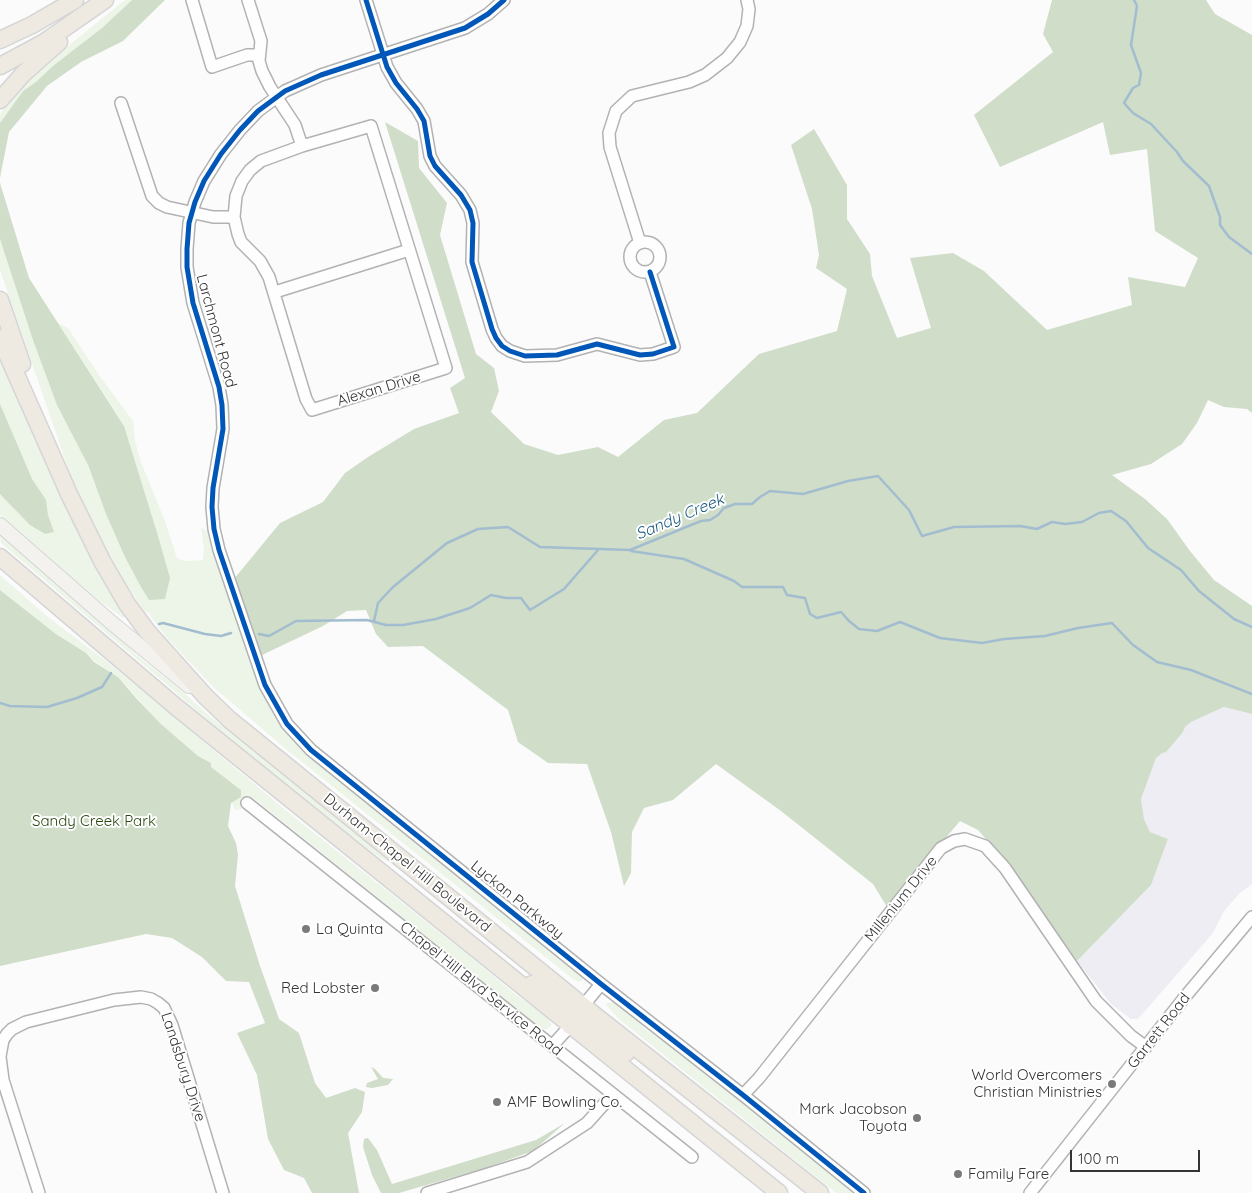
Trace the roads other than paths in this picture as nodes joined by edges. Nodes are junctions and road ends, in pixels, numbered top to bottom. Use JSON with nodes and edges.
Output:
{"nodes":[{"id":1,"x":75,"y":0,"type":"edge"},
{"id":2,"x":105,"y":0,"type":"edge"},
{"id":3,"x":192,"y":0,"type":"edge"},
{"id":4,"x":248,"y":0,"type":"edge"},
{"id":5,"x":366,"y":0,"type":"edge"},
{"id":6,"x":504,"y":0,"type":"edge"},
{"id":7,"x":748,"y":0,"type":"edge"},
{"id":8,"x":83,"y":16,"type":"junction"},
{"id":9,"x":0,"y":40,"type":"edge"},
{"id":10,"x":259,"y":55,"type":"junction"},
{"id":11,"x":383,"y":56,"type":"junction"},
{"id":12,"x":0,"y":66,"type":"edge"},
{"id":13,"x":276,"y":97,"type":"junction"},
{"id":14,"x":0,"y":100,"type":"edge"},
{"id":15,"x":121,"y":103,"type":"dead end"},
{"id":16,"x":302,"y":146,"type":"junction"},
{"id":17,"x":192,"y":212,"type":"junction"},
{"id":18,"x":234,"y":217,"type":"junction"},
{"id":19,"x":640,"y":243,"type":"junction"},
{"id":20,"x":409,"y":250,"type":"junction"},
{"id":21,"x":650,"y":272,"type":"junction"},
{"id":22,"x":275,"y":292,"type":"junction"},
{"id":23,"x":0,"y":300,"type":"edge"},
{"id":24,"x":0,"y":338,"type":"edge"},
{"id":25,"x":69,"y":494,"type":"junction"},
{"id":26,"x":0,"y":525,"type":"edge"},
{"id":27,"x":0,"y":558,"type":"edge"},
{"id":28,"x":227,"y":573,"type":"joint"},
{"id":29,"x":230,"y":720,"type":"junction"},
{"id":30,"x":248,"y":803,"type":"dead end"},
{"id":31,"x":1252,"y":917,"type":"edge"},
{"id":32,"x":474,"y":948,"type":"junction"},
{"id":33,"x":601,"y":984,"type":"junction"},
{"id":34,"x":583,"y":1006,"type":"junction"},
{"id":35,"x":570,"y":1026,"type":"junction"},
{"id":36,"x":552,"y":1046,"type":"junction"},
{"id":37,"x":1146,"y":1047,"type":"junction"},
{"id":38,"x":0,"y":1056,"type":"edge"},
{"id":39,"x":613,"y":1094,"type":"junction"},
{"id":40,"x":743,"y":1095,"type":"junction"},
{"id":41,"x":713,"y":1108,"type":"junction"},
{"id":42,"x":692,"y":1157,"type":"dead end"},
{"id":43,"x":39,"y":1193,"type":"edge"},
{"id":44,"x":222,"y":1193,"type":"edge"},
{"id":45,"x":427,"y":1193,"type":"edge"},
{"id":46,"x":779,"y":1193,"type":"edge"},
{"id":47,"x":820,"y":1193,"type":"edge"},
{"id":48,"x":864,"y":1193,"type":"edge"},
{"id":49,"x":1030,"y":1193,"type":"edge"}],
"edges":[{"from":1,"to":9,"type":"highway"},
{"from":2,"to":8,"type":"highway"},
{"from":3,"to":10,"type":"street"},
{"from":4,"to":10,"type":"street"},
{"from":5,"to":11,"type":"street"},
{"from":6,"to":11,"type":"street","name":"Larchmont Road"},
{"from":7,"to":19,"type":"street"},
{"from":8,"to":12,"type":"highway"},
{"from":8,"to":14,"type":"highway"},
{"from":10,"to":13,"type":"street"},
{"from":11,"to":13,"type":"street","name":"Larchmont Road"},
{"from":11,"to":21,"type":"street"},
{"from":13,"to":16,"type":"street"},
{"from":13,"to":17,"type":"street","name":"Larchmont Road"},
{"from":15,"to":17,"type":"street"},
{"from":16,"to":18,"type":"street","name":"Alexan Drive"},
{"from":16,"to":20,"type":"street","name":"Alexan Drive"},
{"from":17,"to":18,"type":"street"},
{"from":17,"to":28,"type":"street","name":"Larchmont Road"},
{"from":18,"to":22,"type":"street","name":"Alexan Drive"},
{"from":19,"to":21,"type":"street"},
{"from":19,"to":21,"type":"street"},
{"from":20,"to":22,"type":"street"},
{"from":20,"to":22,"type":"street","name":"Alexan Drive"},
{"from":23,"to":25,"type":"highway"},
{"from":24,"to":25,"type":"highway"},
{"from":25,"to":29,"type":"highway"},
{"from":26,"to":29,"type":"main road","name":"Durham-Chapel Hill Boulevard"},
{"from":27,"to":32,"type":"highway","name":"Durham-Chapel Hill Boulevard"},
{"from":28,"to":33,"type":"street","name":"Lyckan Parkway"},
{"from":29,"to":34,"type":"highway","name":"Durham-Chapel Hill Boulevard"},
{"from":30,"to":36,"type":"street","name":"Chapel Hill Blvd Service Road"},
{"from":31,"to":37,"type":"street","name":"Garrett Road"},
{"from":32,"to":34,"type":"highway"},
{"from":32,"to":35,"type":"highway","name":"Durham-Chapel Hill Boulevard"},
{"from":33,"to":34,"type":"street"},
{"from":33,"to":40,"type":"street","name":"Lyckan Parkway"},
{"from":34,"to":41,"type":"highway","name":"Durham-Chapel Hill Boulevard"},
{"from":35,"to":36,"type":"street"},
{"from":35,"to":41,"type":"highway"},
{"from":35,"to":46,"type":"highway","name":"Durham-Chapel Hill Boulevard"},
{"from":36,"to":39,"type":"street","name":"Chapel Hill Blvd Service Road"},
{"from":37,"to":40,"type":"street","name":"Millenium Drive"},
{"from":37,"to":49,"type":"street","name":"Garrett Road"},
{"from":38,"to":43,"type":"street","name":"Landsbury Drive"},
{"from":38,"to":44,"type":"street","name":"Landsbury Drive"},
{"from":39,"to":42,"type":"street","name":"Chapel Hill Blvd Service Road"},
{"from":39,"to":45,"type":"street"},
{"from":40,"to":48,"type":"street","name":"Lyckan Parkway"},
{"from":41,"to":47,"type":"highway","name":"Durham-Chapel Hill Boulevard"}]}
